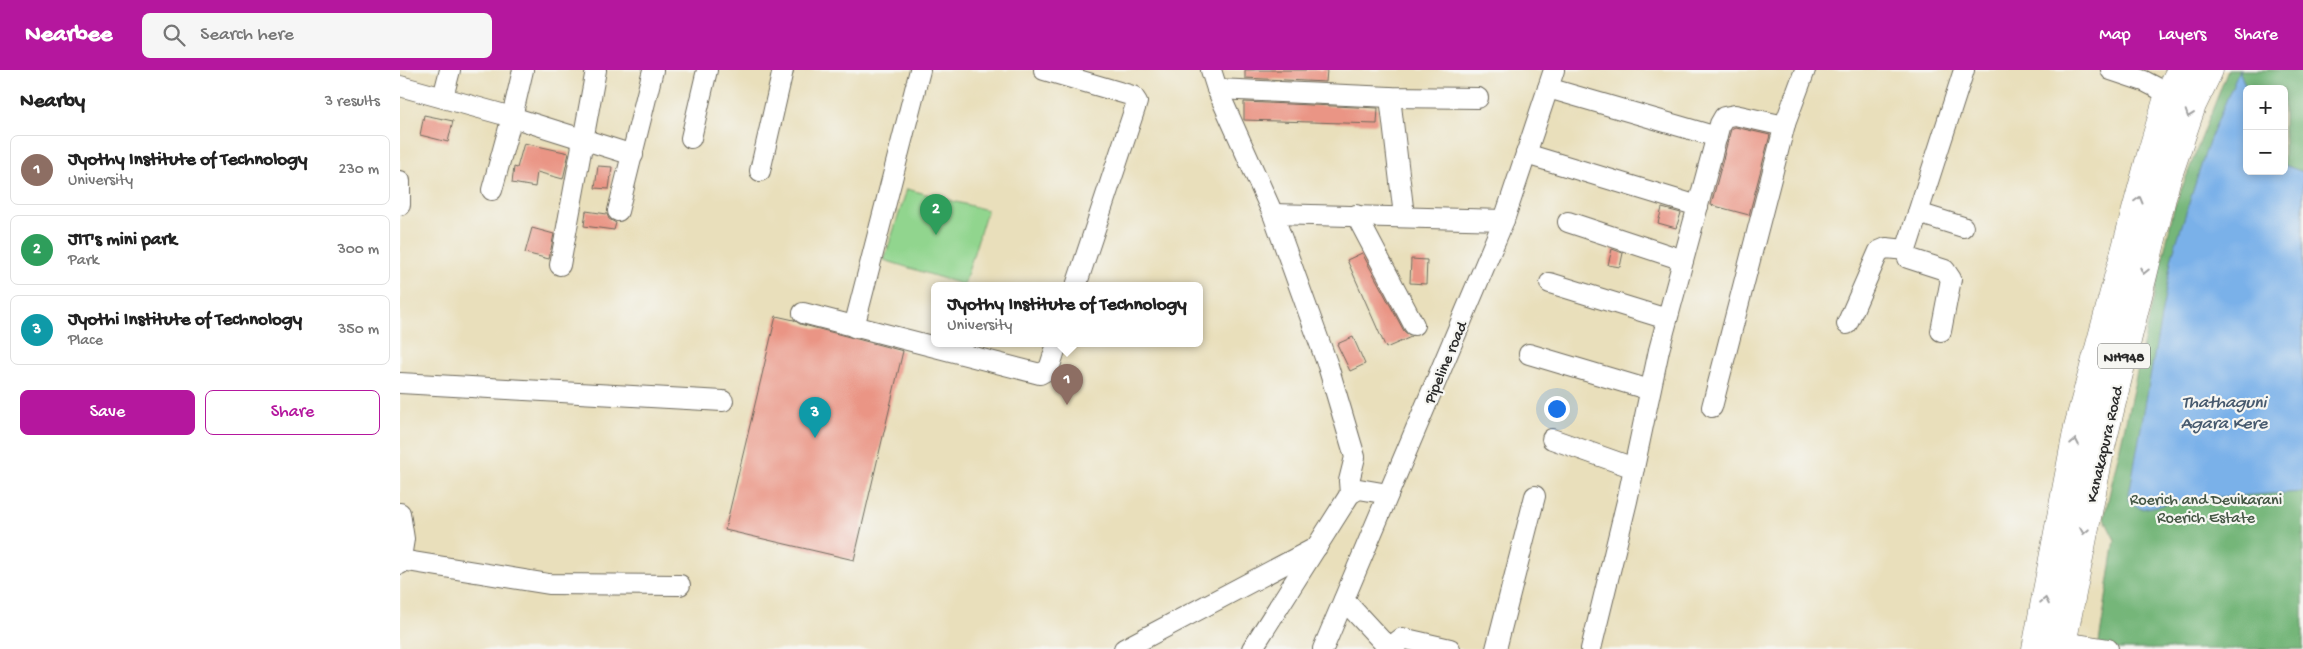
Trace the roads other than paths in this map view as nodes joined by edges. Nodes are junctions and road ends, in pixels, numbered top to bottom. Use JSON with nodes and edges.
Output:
{"nodes":[{"id":1,"x":450,"y":70,"type":"edge"},
{"id":2,"x":522,"y":70,"type":"edge"},
{"id":3,"x":596,"y":70,"type":"edge"},
{"id":4,"x":653,"y":70,"type":"edge"},
{"id":5,"x":707,"y":70,"type":"edge"},
{"id":6,"x":783,"y":70,"type":"edge"},
{"id":7,"x":920,"y":70,"type":"edge"},
{"id":8,"x":1044,"y":70,"type":"edge"},
{"id":9,"x":1805,"y":70,"type":"edge"},
{"id":10,"x":1964,"y":70,"type":"edge"},
{"id":11,"x":2112,"y":70,"type":"edge"},
{"id":12,"x":2180,"y":70,"type":"edge"},
{"id":13,"x":2209,"y":70,"type":"edge"},
{"id":14,"x":1214,"y":79,"type":"edge"},
{"id":15,"x":1551,"y":79,"type":"edge"},
{"id":16,"x":400,"y":86,"type":"edge"},
{"id":17,"x":2169,"y":94,"type":"junction"},
{"id":18,"x":443,"y":97,"type":"junction"},
{"id":19,"x":1390,"y":97,"type":"junction"},
{"id":20,"x":1478,"y":98,"type":"dead end"},
{"id":21,"x":512,"y":117,"type":"junction"},
{"id":22,"x":1786,"y":124,"type":"junction"},
{"id":23,"x":1717,"y":137,"type":"junction"},
{"id":24,"x":582,"y":138,"type":"junction"},
{"id":25,"x":691,"y":138,"type":"dead end"},
{"id":26,"x":1526,"y":154,"type":"junction"},
{"id":27,"x":633,"y":155,"type":"junction"},
{"id":28,"x":760,"y":171,"type":"dead end"},
{"id":29,"x":400,"y":181,"type":"edge"},
{"id":30,"x":492,"y":190,"type":"dead end"},
{"id":31,"x":400,"y":205,"type":"edge"},
{"id":32,"x":1698,"y":206,"type":"junction"},
{"id":33,"x":618,"y":211,"type":"dead end"},
{"id":34,"x":1918,"y":213,"type":"junction"},
{"id":35,"x":1273,"y":214,"type":"junction"},
{"id":36,"x":1356,"y":215,"type":"junction"},
{"id":37,"x":1404,"y":216,"type":"junction"},
{"id":38,"x":1504,"y":220,"type":"junction"},
{"id":39,"x":1568,"y":222,"type":"dead end"},
{"id":40,"x":1963,"y":227,"type":"dead end"},
{"id":41,"x":1906,"y":250,"type":"junction"},
{"id":42,"x":1683,"y":260,"type":"junction"},
{"id":43,"x":560,"y":265,"type":"dead end"},
{"id":44,"x":1077,"y":282,"type":"edge"},
{"id":45,"x":1550,"y":284,"type":"dead end"},
{"id":46,"x":803,"y":313,"type":"dead end"},
{"id":47,"x":1667,"y":319,"type":"junction"},
{"id":48,"x":1847,"y":324,"type":"dead end"},
{"id":49,"x":1414,"y":325,"type":"dead end"},
{"id":50,"x":854,"y":327,"type":"junction"},
{"id":51,"x":1942,"y":331,"type":"dead end"},
{"id":52,"x":931,"y":346,"type":"edge"},
{"id":53,"x":933,"y":347,"type":"edge"},
{"id":54,"x":1056,"y":347,"type":"edge"},
{"id":55,"x":1529,"y":354,"type":"dead end"},
{"id":56,"x":400,"y":383,"type":"edge"},
{"id":57,"x":1650,"y":390,"type":"junction"},
{"id":58,"x":723,"y":401,"type":"dead end"},
{"id":59,"x":1712,"y":407,"type":"dead end"},
{"id":60,"x":1552,"y":439,"type":"dead end"},
{"id":61,"x":1634,"y":468,"type":"junction"},
{"id":62,"x":1350,"y":494,"type":"junction"},
{"id":63,"x":1388,"y":494,"type":"junction"},
{"id":64,"x":1535,"y":496,"type":"dead end"},
{"id":65,"x":400,"y":513,"type":"edge"},
{"id":66,"x":1318,"y":547,"type":"junction"},
{"id":67,"x":401,"y":560,"type":"edge"},
{"id":68,"x":400,"y":564,"type":"edge"},
{"id":69,"x":680,"y":585,"type":"dead end"},
{"id":70,"x":1344,"y":600,"type":"junction"},
{"id":71,"x":2061,"y":646,"type":"edge"},
{"id":72,"x":1395,"y":648,"type":"edge"},
{"id":73,"x":1124,"y":649,"type":"edge"},
{"id":74,"x":1252,"y":649,"type":"edge"},
{"id":75,"x":1323,"y":649,"type":"edge"},
{"id":76,"x":1450,"y":649,"type":"edge"},
{"id":77,"x":1496,"y":649,"type":"edge"},
{"id":78,"x":1591,"y":649,"type":"edge"},
{"id":79,"x":2036,"y":649,"type":"edge"},
{"id":80,"x":2108,"y":649,"type":"edge"}],
"edges":[{"from":1,"to":18,"type":"street"},
{"from":2,"to":21,"type":"street"},
{"from":3,"to":24,"type":"street"},
{"from":4,"to":27,"type":"street"},
{"from":5,"to":25,"type":"street"},
{"from":6,"to":28,"type":"street"},
{"from":7,"to":50,"type":"street"},
{"from":8,"to":44,"type":"street"},
{"from":9,"to":22,"type":"street"},
{"from":10,"to":34,"type":"street"},
{"from":11,"to":17,"type":"street"},
{"from":12,"to":17,"type":"highway","name":"Kanakapura Road","number":"NH948"},
{"from":13,"to":71,"type":"highway","name":"Kanakapura Road","number":"NH948","one_way":true},
{"from":14,"to":19,"type":"street"},
{"from":14,"to":35,"type":"street"},
{"from":15,"to":23,"type":"street"},
{"from":15,"to":26,"type":"street","name":"Pipeline road"},
{"from":16,"to":18,"type":"street"},
{"from":79,"to":17,"type":"highway","name":"Kanakapura Road","number":"NH948","one_way":true},
{"from":18,"to":21,"type":"street"},
{"from":19,"to":20,"type":"street"},
{"from":19,"to":37,"type":"street"},
{"from":21,"to":24,"type":"street"},
{"from":21,"to":30,"type":"street"},
{"from":22,"to":23,"type":"street"},
{"from":22,"to":59,"type":"street"},
{"from":23,"to":32,"type":"street"},
{"from":24,"to":27,"type":"street"},
{"from":24,"to":43,"type":"street"},
{"from":26,"to":32,"type":"street"},
{"from":26,"to":38,"type":"street","name":"Pipeline road"},
{"from":27,"to":33,"type":"street"},
{"from":29,"to":31,"type":"street"},
{"from":32,"to":42,"type":"street"},
{"from":34,"to":40,"type":"street"},
{"from":34,"to":41,"type":"street"},
{"from":35,"to":36,"type":"street"},
{"from":35,"to":62,"type":"street"},
{"from":36,"to":37,"type":"street"},
{"from":36,"to":49,"type":"street"},
{"from":37,"to":38,"type":"street"},
{"from":38,"to":63,"type":"street","name":"Pipeline road"},
{"from":39,"to":42,"type":"street"},
{"from":41,"to":48,"type":"street"},
{"from":41,"to":51,"type":"street"},
{"from":42,"to":47,"type":"street"},
{"from":45,"to":47,"type":"street"},
{"from":46,"to":50,"type":"street"},
{"from":47,"to":57,"type":"street"},
{"from":50,"to":52,"type":"street"},
{"from":53,"to":54,"type":"street"},
{"from":55,"to":57,"type":"street"},
{"from":56,"to":58,"type":"street"},
{"from":57,"to":61,"type":"street"},
{"from":60,"to":61,"type":"street"},
{"from":61,"to":78,"type":"street"},
{"from":62,"to":63,"type":"street"},
{"from":62,"to":66,"type":"street"},
{"from":63,"to":70,"type":"street","name":"Pipeline road"},
{"from":64,"to":77,"type":"street"},
{"from":65,"to":67,"type":"street"},
{"from":66,"to":73,"type":"street"},
{"from":66,"to":74,"type":"street"},
{"from":67,"to":68,"type":"street"},
{"from":67,"to":69,"type":"street"},
{"from":70,"to":72,"type":"street"},
{"from":70,"to":75,"type":"street","name":"Pipeline road"},
{"from":71,"to":80,"type":"street"},
{"from":72,"to":76,"type":"street"}]}
